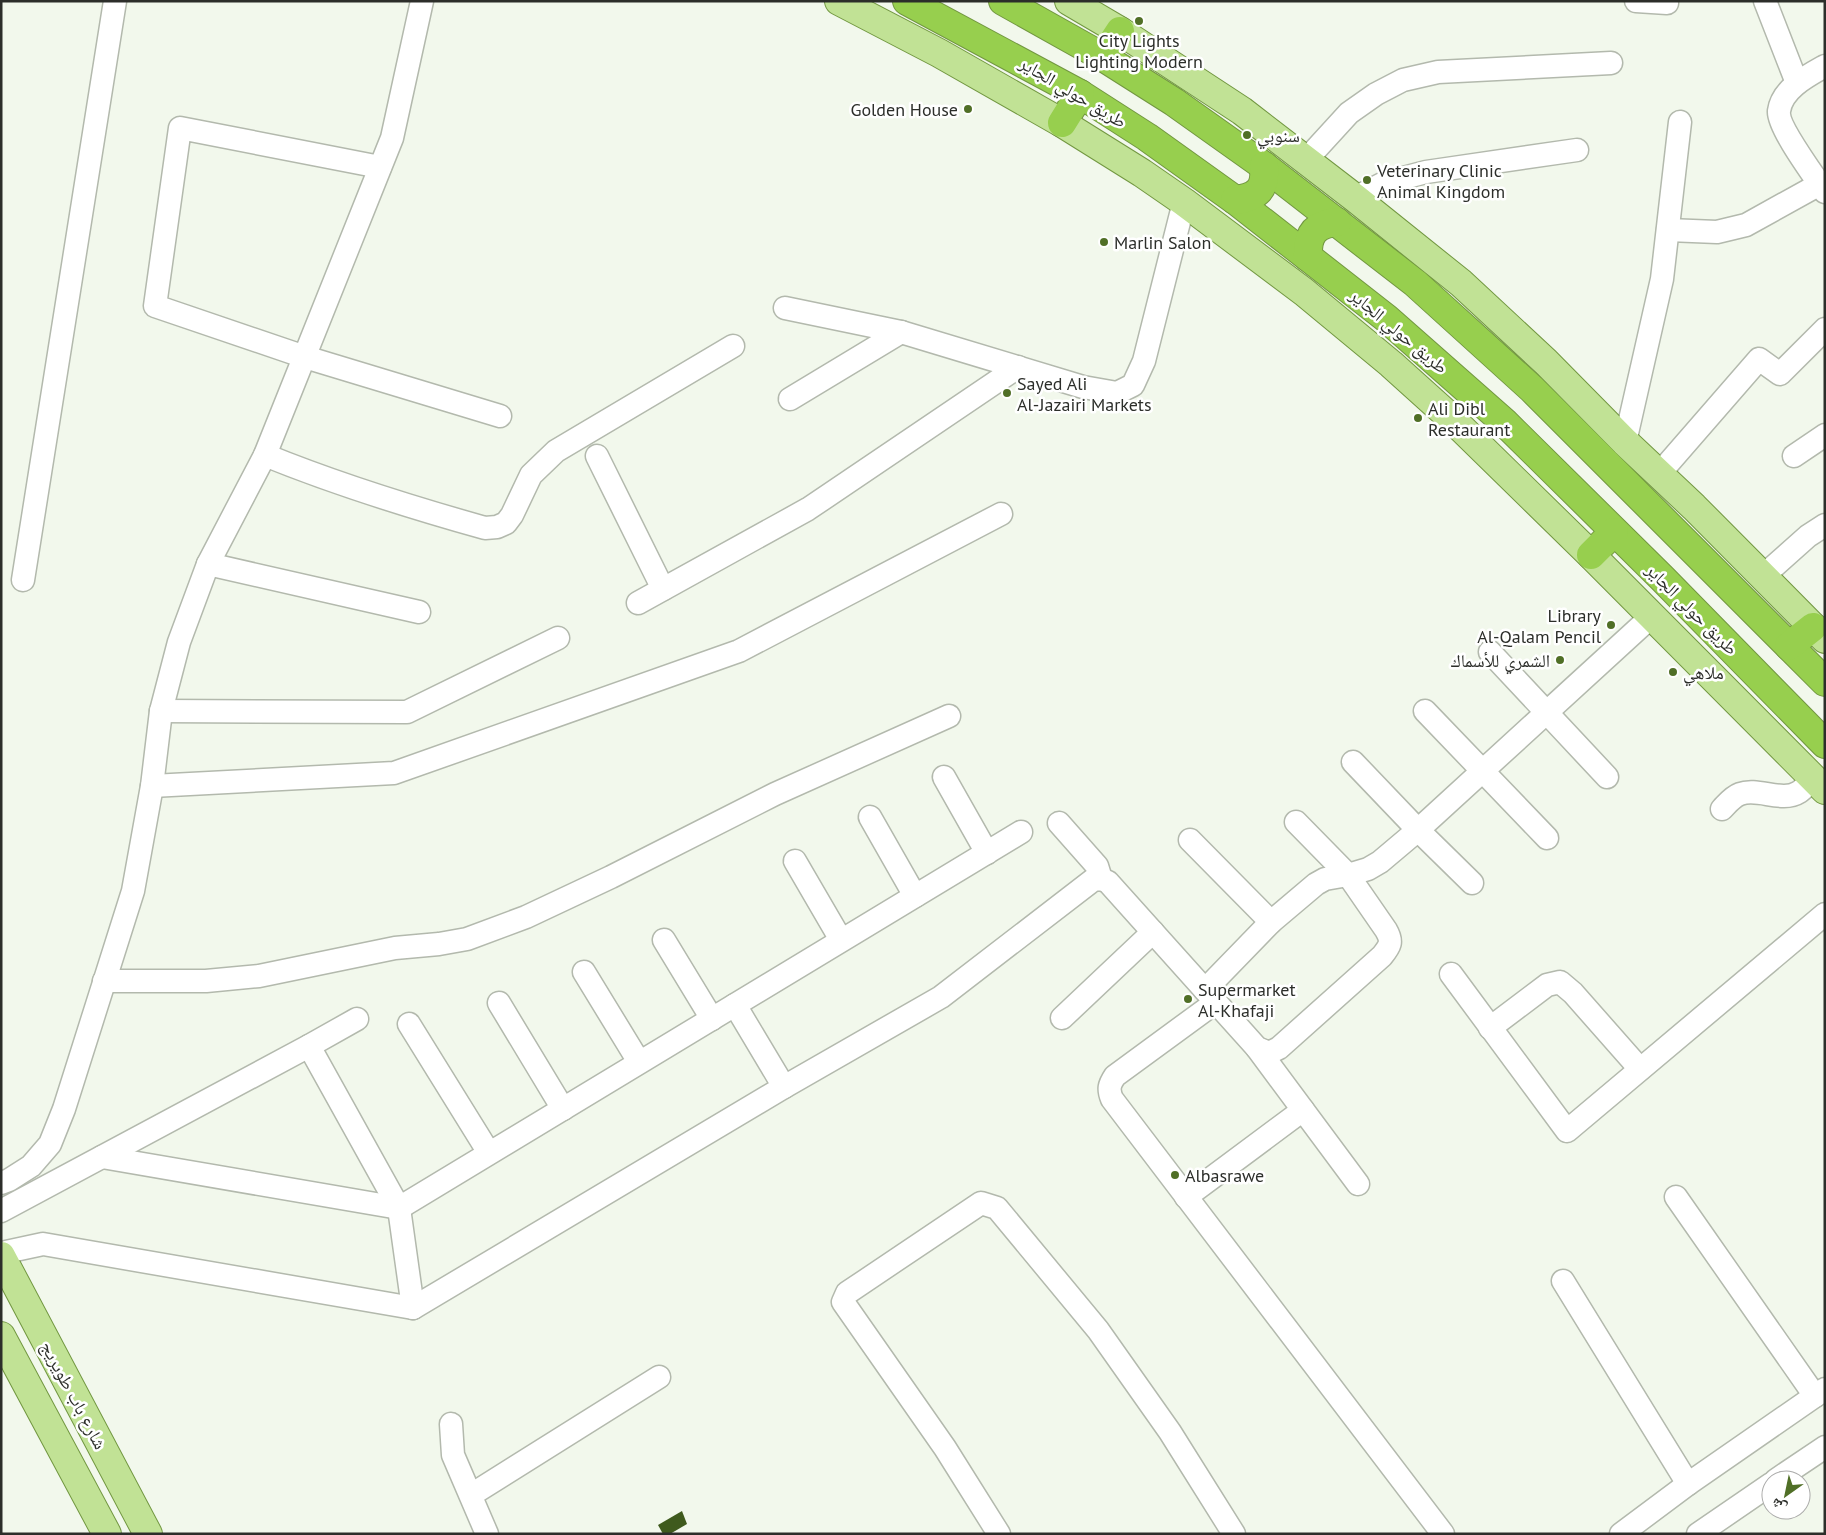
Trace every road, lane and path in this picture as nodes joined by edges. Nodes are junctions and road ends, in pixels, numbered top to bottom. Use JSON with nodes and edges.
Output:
{"nodes":[{"id":1,"x":115,"y":1,"type":"edge"},
{"id":2,"x":422,"y":1,"type":"edge"},
{"id":3,"x":839,"y":1,"type":"edge"},
{"id":4,"x":907,"y":1,"type":"edge"},
{"id":5,"x":1003,"y":1,"type":"edge"},
{"id":6,"x":1636,"y":1,"type":"edge"},
{"id":7,"x":1765,"y":1,"type":"edge"},
{"id":8,"x":1667,"y":2,"type":"dead end"},
{"id":9,"x":1080,"y":4,"type":"edge"},
{"id":10,"x":1120,"y":31,"type":"junction"},
{"id":11,"x":1103,"y":58,"type":"junction"},
{"id":12,"x":1611,"y":63,"type":"dead end"},
{"id":13,"x":1825,"y":66,"type":"edge"},
{"id":14,"x":1797,"y":84,"type":"junction"},
{"id":15,"x":1080,"y":94,"type":"junction"},
{"id":16,"x":1062,"y":122,"type":"junction"},
{"id":17,"x":1680,"y":122,"type":"dead end"},
{"id":18,"x":1577,"y":150,"type":"dead end"},
{"id":19,"x":1306,"y":160,"type":"junction"},
{"id":20,"x":1264,"y":166,"type":"junction"},
{"id":21,"x":380,"y":167,"type":"junction"},
{"id":22,"x":1822,"y":188,"type":"edge"},
{"id":23,"x":1355,"y":198,"type":"junction"},
{"id":24,"x":1235,"y":200,"type":"junction"},
{"id":25,"x":1184,"y":202,"type":"junction"},
{"id":26,"x":1337,"y":222,"type":"junction"},
{"id":27,"x":1668,"y":230,"type":"junction"},
{"id":28,"x":1308,"y":256,"type":"junction"},
{"id":29,"x":785,"y":308,"type":"dead end"},
{"id":30,"x":1825,"y":329,"type":"edge"},
{"id":31,"x":901,"y":332,"type":"junction"},
{"id":32,"x":732,"y":346,"type":"dead end"},
{"id":33,"x":305,"y":357,"type":"junction"},
{"id":34,"x":1018,"y":367,"type":"junction"},
{"id":35,"x":790,"y":399,"type":"dead end"},
{"id":36,"x":500,"y":416,"type":"dead end"},
{"id":37,"x":1825,"y":435,"type":"edge"},
{"id":38,"x":1625,"y":442,"type":"junction"},
{"id":39,"x":265,"y":455,"type":"junction"},
{"id":40,"x":597,"y":456,"type":"dead end"},
{"id":41,"x":1794,"y":456,"type":"dead end"},
{"id":42,"x":1659,"y":474,"type":"junction"},
{"id":43,"x":1001,"y":514,"type":"dead end"},
{"id":44,"x":1825,"y":525,"type":"edge"},
{"id":45,"x":1614,"y":532,"type":"junction"},
{"id":46,"x":1591,"y":554,"type":"junction"},
{"id":47,"x":208,"y":564,"type":"junction"},
{"id":48,"x":1763,"y":576,"type":"junction"},
{"id":49,"x":24,"y":580,"type":"dead end"},
{"id":50,"x":663,"y":589,"type":"junction"},
{"id":51,"x":638,"y":603,"type":"dead end"},
{"id":52,"x":419,"y":612,"type":"dead end"},
{"id":53,"x":1652,"y":616,"type":"junction"},
{"id":54,"x":1821,"y":628,"type":"edge"},
{"id":55,"x":558,"y":638,"type":"dead end"},
{"id":56,"x":1789,"y":646,"type":"junction"},
{"id":57,"x":1490,"y":652,"type":"dead end"},
{"id":58,"x":1825,"y":682,"type":"edge"},
{"id":59,"x":161,"y":711,"type":"junction"},
{"id":60,"x":1425,"y":711,"type":"dead end"},
{"id":61,"x":1546,"y":713,"type":"junction"},
{"id":62,"x":949,"y":716,"type":"dead end"},
{"id":63,"x":1825,"y":744,"type":"edge"},
{"id":64,"x":1353,"y":762,"type":"dead end"},
{"id":65,"x":1483,"y":771,"type":"junction"},
{"id":66,"x":944,"y":777,"type":"dead end"},
{"id":67,"x":1607,"y":777,"type":"dead end"},
{"id":68,"x":1819,"y":784,"type":"edge"},
{"id":69,"x":152,"y":786,"type":"junction"},
{"id":70,"x":1722,"y":809,"type":"dead end"},
{"id":71,"x":870,"y":817,"type":"dead end"},
{"id":72,"x":1296,"y":822,"type":"dead end"},
{"id":73,"x":1059,"y":823,"type":"dead end"},
{"id":74,"x":1418,"y":830,"type":"junction"},
{"id":75,"x":1021,"y":832,"type":"dead end"},
{"id":76,"x":1547,"y":838,"type":"dead end"},
{"id":77,"x":1190,"y":840,"type":"dead end"},
{"id":78,"x":987,"y":853,"type":"junction"},
{"id":79,"x":795,"y":861,"type":"dead end"},
{"id":80,"x":1348,"y":875,"type":"junction"},
{"id":81,"x":1100,"y":879,"type":"junction"},
{"id":82,"x":1472,"y":883,"type":"dead end"},
{"id":83,"x":916,"y":896,"type":"junction"},
{"id":84,"x":1825,"y":914,"type":"edge"},
{"id":85,"x":1272,"y":922,"type":"junction"},
{"id":86,"x":1153,"y":932,"type":"junction"},
{"id":87,"x":664,"y":940,"type":"dead end"},
{"id":88,"x":841,"y":940,"type":"junction"},
{"id":89,"x":584,"y":972,"type":"dead end"},
{"id":90,"x":1451,"y":974,"type":"dead end"},
{"id":91,"x":104,"y":981,"type":"junction"},
{"id":92,"x":1210,"y":996,"type":"junction"},
{"id":93,"x":499,"y":1003,"type":"dead end"},
{"id":94,"x":735,"y":1005,"type":"junction"},
{"id":95,"x":1062,"y":1018,"type":"dead end"},
{"id":96,"x":357,"y":1019,"type":"dead end"},
{"id":97,"x":712,"y":1019,"type":"junction"},
{"id":98,"x":409,"y":1024,"type":"dead end"},
{"id":99,"x":1490,"y":1028,"type":"junction"},
{"id":100,"x":309,"y":1046,"type":"junction"},
{"id":101,"x":1257,"y":1048,"type":"junction"},
{"id":102,"x":640,"y":1062,"type":"junction"},
{"id":103,"x":1640,"y":1069,"type":"junction"},
{"id":104,"x":784,"y":1087,"type":"junction"},
{"id":105,"x":563,"y":1109,"type":"junction"},
{"id":106,"x":1303,"y":1110,"type":"junction"},
{"id":107,"x":489,"y":1153,"type":"junction"},
{"id":108,"x":102,"y":1157,"type":"junction"},
{"id":109,"x":1,"y":1183,"type":"edge"},
{"id":110,"x":1358,"y":1184,"type":"dead end"},
{"id":111,"x":1186,"y":1197,"type":"junction"},
{"id":112,"x":1676,"y":1197,"type":"dead end"},
{"id":113,"x":399,"y":1208,"type":"junction"},
{"id":114,"x":1,"y":1212,"type":"edge"},
{"id":115,"x":1,"y":1255,"type":"edge"},
{"id":116,"x":1563,"y":1281,"type":"dead end"},
{"id":117,"x":413,"y":1308,"type":"junction"},
{"id":118,"x":1,"y":1336,"type":"edge"},
{"id":119,"x":659,"y":1377,"type":"dead end"},
{"id":120,"x":1820,"y":1392,"type":"edge"},
{"id":121,"x":451,"y":1424,"type":"dead end"},
{"id":122,"x":1825,"y":1447,"type":"edge"},
{"id":123,"x":1791,"y":1470,"type":"edge"},
{"id":124,"x":1688,"y":1484,"type":"junction"},
{"id":125,"x":1761,"y":1491,"type":"edge"},
{"id":126,"x":471,"y":1495,"type":"junction"},
{"id":127,"x":479,"y":1530,"type":"edge"},
{"id":128,"x":107,"y":1534,"type":"edge"},
{"id":129,"x":148,"y":1534,"type":"edge"},
{"id":130,"x":999,"y":1534,"type":"edge"},
{"id":131,"x":1234,"y":1534,"type":"edge"},
{"id":132,"x":1443,"y":1534,"type":"edge"},
{"id":133,"x":1621,"y":1534,"type":"edge"},
{"id":134,"x":1698,"y":1534,"type":"edge"}],
"edges":[{"from":1,"to":49,"type":"street"},
{"from":2,"to":21,"type":"street"},
{"from":3,"to":16,"type":"main road"},
{"from":4,"to":15,"type":"highway","name":"طريق حولي الجاير"},
{"from":5,"to":11,"type":"highway"},
{"from":6,"to":8,"type":"street"},
{"from":7,"to":14,"type":"street"},
{"from":9,"to":10,"type":"main road"},
{"from":10,"to":11,"type":"highway"},
{"from":10,"to":19,"type":"main road"},
{"from":11,"to":20,"type":"highway"},
{"from":12,"to":19,"type":"street"},
{"from":13,"to":14,"type":"street"},
{"from":14,"to":22,"type":"street"},
{"from":15,"to":16,"type":"highway"},
{"from":15,"to":24,"type":"highway","name":"طريق حولي الجاير"},
{"from":16,"to":25,"type":"main road"},
{"from":17,"to":27,"type":"street"},
{"from":18,"to":23,"type":"street"},
{"from":19,"to":23,"type":"main road"},
{"from":20,"to":24,"type":"highway"},
{"from":20,"to":26,"type":"highway"},
{"from":21,"to":33,"type":"street"},
{"from":21,"to":33,"type":"street"},
{"from":22,"to":27,"type":"street"},
{"from":23,"to":38,"type":"main road"},
{"from":24,"to":28,"type":"highway","name":"طريق حولي الجاير"},
{"from":25,"to":34,"type":"street"},
{"from":25,"to":46,"type":"main road"},
{"from":26,"to":28,"type":"highway"},
{"from":26,"to":56,"type":"highway"},
{"from":27,"to":38,"type":"street"},
{"from":28,"to":45,"type":"highway","name":"طريق حولي الجاير"},
{"from":29,"to":31,"type":"street"},
{"from":30,"to":42,"type":"street"},
{"from":31,"to":34,"type":"street"},
{"from":31,"to":35,"type":"street"},
{"from":32,"to":39,"type":"street"},
{"from":33,"to":36,"type":"street"},
{"from":33,"to":39,"type":"street"},
{"from":34,"to":50,"type":"street"},
{"from":37,"to":41,"type":"street"},
{"from":38,"to":42,"type":"main road"},
{"from":39,"to":47,"type":"street"},
{"from":40,"to":50,"type":"street"},
{"from":42,"to":48,"type":"main road"},
{"from":43,"to":69,"type":"street"},
{"from":44,"to":48,"type":"street"},
{"from":45,"to":46,"type":"highway"},
{"from":45,"to":63,"type":"highway","name":"طريق حولي الجاير"},
{"from":46,"to":53,"type":"main road"},
{"from":47,"to":52,"type":"street"},
{"from":47,"to":59,"type":"street"},
{"from":48,"to":54,"type":"main road"},
{"from":50,"to":51,"type":"street"},
{"from":53,"to":61,"type":"street"},
{"from":53,"to":68,"type":"main road"},
{"from":54,"to":56,"type":"highway"},
{"from":55,"to":59,"type":"street"},
{"from":56,"to":58,"type":"highway"},
{"from":57,"to":61,"type":"street"},
{"from":59,"to":69,"type":"street"},
{"from":60,"to":65,"type":"street"},
{"from":61,"to":65,"type":"street"},
{"from":61,"to":67,"type":"street"},
{"from":62,"to":91,"type":"street"},
{"from":64,"to":74,"type":"street"},
{"from":65,"to":74,"type":"street"},
{"from":65,"to":76,"type":"street"},
{"from":66,"to":78,"type":"street"},
{"from":68,"to":70,"type":"street"},
{"from":69,"to":91,"type":"street"},
{"from":71,"to":83,"type":"street"},
{"from":72,"to":80,"type":"street"},
{"from":73,"to":81,"type":"street"},
{"from":74,"to":80,"type":"street"},
{"from":74,"to":82,"type":"street"},
{"from":75,"to":78,"type":"street"},
{"from":77,"to":85,"type":"street"},
{"from":78,"to":83,"type":"street"},
{"from":79,"to":88,"type":"street"},
{"from":80,"to":85,"type":"street"},
{"from":80,"to":101,"type":"street"},
{"from":81,"to":86,"type":"street"},
{"from":81,"to":104,"type":"street"},
{"from":83,"to":88,"type":"street"},
{"from":84,"to":103,"type":"street"},
{"from":85,"to":92,"type":"street"},
{"from":86,"to":92,"type":"street"},
{"from":86,"to":95,"type":"street"},
{"from":87,"to":97,"type":"street"},
{"from":88,"to":94,"type":"street"},
{"from":89,"to":102,"type":"street"},
{"from":90,"to":99,"type":"street"},
{"from":91,"to":109,"type":"street"},
{"from":92,"to":101,"type":"street"},
{"from":92,"to":111,"type":"street"},
{"from":93,"to":105,"type":"street"},
{"from":94,"to":97,"type":"street"},
{"from":94,"to":104,"type":"street"},
{"from":96,"to":100,"type":"street"},
{"from":97,"to":102,"type":"street"},
{"from":98,"to":107,"type":"street"},
{"from":99,"to":103,"type":"street"},
{"from":99,"to":103,"type":"street"},
{"from":100,"to":108,"type":"street"},
{"from":100,"to":113,"type":"street"},
{"from":101,"to":106,"type":"street"},
{"from":102,"to":105,"type":"street"},
{"from":104,"to":117,"type":"street"},
{"from":105,"to":107,"type":"street"},
{"from":106,"to":110,"type":"street"},
{"from":106,"to":111,"type":"street"},
{"from":107,"to":113,"type":"street"},
{"from":108,"to":113,"type":"street"},
{"from":108,"to":114,"type":"street"},
{"from":111,"to":132,"type":"street"},
{"from":112,"to":120,"type":"street"},
{"from":113,"to":117,"type":"street"},
{"from":115,"to":117,"type":"street"},
{"from":115,"to":129,"type":"main road","name":"شارع باب طويريج"},
{"from":116,"to":124,"type":"street"},
{"from":118,"to":128,"type":"main road","name":"شارع باب طويريج"},
{"from":119,"to":126,"type":"street"},
{"from":120,"to":124,"type":"street"},
{"from":121,"to":126,"type":"street"},
{"from":122,"to":123,"type":"street"},
{"from":124,"to":133,"type":"street"},
{"from":125,"to":134,"type":"street"},
{"from":126,"to":127,"type":"street"},
{"from":130,"to":131,"type":"street"}]}
